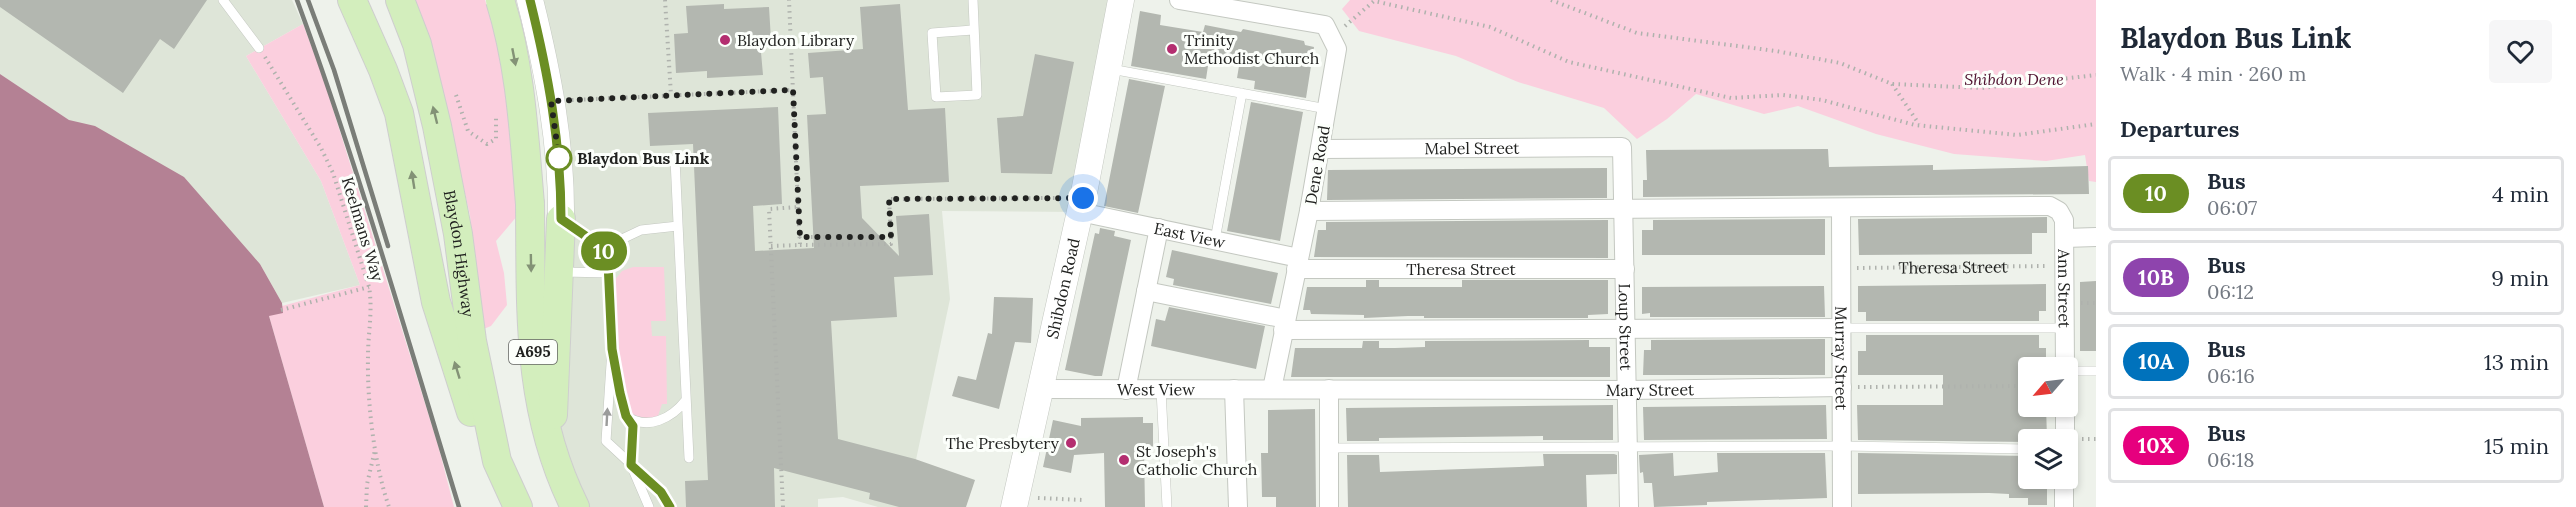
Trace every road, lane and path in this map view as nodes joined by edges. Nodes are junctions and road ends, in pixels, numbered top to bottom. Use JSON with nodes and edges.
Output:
{"nodes":[{"id":1,"x":223,"y":0,"type":"edge"},
{"id":2,"x":352,"y":0,"type":"edge"},
{"id":3,"x":400,"y":0,"type":"edge"},
{"id":4,"x":500,"y":0,"type":"edge"},
{"id":5,"x":530,"y":0,"type":"edge"},
{"id":6,"x":665,"y":0,"type":"edge"},
{"id":7,"x":789,"y":0,"type":"edge"},
{"id":8,"x":973,"y":0,"type":"edge"},
{"id":9,"x":1121,"y":0,"type":"edge"},
{"id":10,"x":1179,"y":0,"type":"edge"},
{"id":11,"x":1551,"y":0,"type":"edge"},
{"id":12,"x":1374,"y":1,"type":"edge"},
{"id":13,"x":974,"y":30,"type":"junction"},
{"id":14,"x":1332,"y":37,"type":"junction"},
{"id":15,"x":259,"y":48,"type":"joint"},
{"id":16,"x":1107,"y":68,"type":"junction"},
{"id":17,"x":2096,"y":75,"type":"edge"},
{"id":18,"x":1892,"y":84,"type":"junction"},
{"id":19,"x":454,"y":87,"type":"dead end"},
{"id":20,"x":793,"y":90,"type":"junction"},
{"id":21,"x":1242,"y":93,"type":"junction"},
{"id":22,"x":671,"y":95,"type":"junction"},
{"id":23,"x":551,"y":101,"type":"junction"},
{"id":24,"x":496,"y":106,"type":"dead end"},
{"id":25,"x":1327,"y":109,"type":"junction"},
{"id":26,"x":2096,"y":124,"type":"edge"},
{"id":27,"x":1919,"y":125,"type":"junction"},
{"id":28,"x":1622,"y":147,"type":"joint"},
{"id":29,"x":1320,"y":149,"type":"junction"},
{"id":30,"x":675,"y":159,"type":"dead end"},
{"id":31,"x":1082,"y":205,"type":"junction"},
{"id":32,"x":798,"y":207,"type":"junction"},
{"id":33,"x":1623,"y":208,"type":"junction"},
{"id":34,"x":1841,"y":208,"type":"junction"},
{"id":35,"x":1309,"y":212,"type":"junction"},
{"id":36,"x":561,"y":219,"type":"junction"},
{"id":37,"x":678,"y":226,"type":"junction"},
{"id":38,"x":1159,"y":228,"type":"junction"},
{"id":39,"x":800,"y":237,"type":"junction"},
{"id":40,"x":891,"y":237,"type":"junction"},
{"id":41,"x":2096,"y":237,"type":"edge"},
{"id":42,"x":2065,"y":238,"type":"junction"},
{"id":43,"x":1215,"y":240,"type":"junction"},
{"id":44,"x":800,"y":245,"type":"junction"},
{"id":45,"x":771,"y":246,"type":"junction"},
{"id":46,"x":603,"y":248,"type":"junction"},
{"id":47,"x":1298,"y":264,"type":"junction"},
{"id":48,"x":2064,"y":266,"type":"junction"},
{"id":49,"x":1841,"y":268,"type":"junction"},
{"id":50,"x":1625,"y":270,"type":"junction"},
{"id":51,"x":559,"y":272,"type":"junction"},
{"id":52,"x":609,"y":273,"type":"junction"},
{"id":53,"x":369,"y":287,"type":"junction"},
{"id":54,"x":1146,"y":291,"type":"junction"},
{"id":55,"x":281,"y":310,"type":"dead end"},
{"id":56,"x":1284,"y":324,"type":"junction"},
{"id":57,"x":1842,"y":328,"type":"junction"},
{"id":58,"x":2065,"y":328,"type":"junction"},
{"id":59,"x":1626,"y":329,"type":"junction"},
{"id":60,"x":612,"y":349,"type":"junction"},
{"id":61,"x":2066,"y":357,"type":"edge"},
{"id":62,"x":2078,"y":370,"type":"edge"},
{"id":63,"x":2096,"y":371,"type":"edge"},
{"id":64,"x":2018,"y":386,"type":"edge"},
{"id":65,"x":1842,"y":387,"type":"junction"},
{"id":66,"x":1040,"y":389,"type":"junction"},
{"id":67,"x":1234,"y":389,"type":"junction"},
{"id":68,"x":1272,"y":389,"type":"junction"},
{"id":69,"x":1329,"y":389,"type":"junction"},
{"id":70,"x":1126,"y":390,"type":"junction"},
{"id":71,"x":1161,"y":390,"type":"junction"},
{"id":72,"x":1628,"y":390,"type":"junction"},
{"id":73,"x":686,"y":400,"type":"junction"},
{"id":74,"x":626,"y":416,"type":"junction"},
{"id":75,"x":549,"y":444,"type":"junction"},
{"id":76,"x":376,"y":446,"type":"junction"},
{"id":77,"x":1628,"y":446,"type":"junction"},
{"id":78,"x":1842,"y":446,"type":"junction"},
{"id":79,"x":1329,"y":448,"type":"junction"},
{"id":80,"x":2018,"y":449,"type":"edge"},
{"id":81,"x":689,"y":458,"type":"dead end"},
{"id":82,"x":498,"y":461,"type":"junction"},
{"id":83,"x":631,"y":465,"type":"junction"},
{"id":84,"x":2064,"y":489,"type":"edge"},
{"id":85,"x":1083,"y":500,"type":"dead end"},
{"id":86,"x":1015,"y":502,"type":"edge"},
{"id":87,"x":366,"y":507,"type":"edge"},
{"id":88,"x":389,"y":507,"type":"edge"},
{"id":89,"x":518,"y":507,"type":"edge"},
{"id":90,"x":575,"y":507,"type":"edge"},
{"id":91,"x":649,"y":507,"type":"edge"},
{"id":92,"x":670,"y":507,"type":"edge"},
{"id":93,"x":783,"y":507,"type":"edge"},
{"id":94,"x":1167,"y":507,"type":"edge"},
{"id":95,"x":1238,"y":507,"type":"edge"},
{"id":96,"x":1329,"y":507,"type":"edge"},
{"id":97,"x":1629,"y":507,"type":"edge"},
{"id":98,"x":1842,"y":507,"type":"edge"},
{"id":99,"x":2064,"y":507,"type":"edge"}],
"edges":[{"from":1,"to":15,"type":"lane"},
{"from":82,"to":2,"type":"main road","one_way":true},
{"from":82,"to":3,"type":"main road","name":"Blaydon Highway","one_way":true},
{"from":4,"to":75,"type":"main road","number":"A695","one_way":true,"bridge":true},
{"from":5,"to":23,"type":"street"},
{"from":6,"to":22,"type":"path"},
{"from":7,"to":20,"type":"path"},
{"from":8,"to":13,"type":"lane"},
{"from":9,"to":16,"type":"street","name":"Shibdon Road"},
{"from":10,"to":14,"type":"street"},
{"from":11,"to":18,"type":"path"},
{"from":12,"to":14,"type":"path"},
{"from":12,"to":27,"type":"path"},
{"from":13,"to":13,"type":"lane"},
{"from":14,"to":25,"type":"street","name":"Dene Road"},
{"from":15,"to":53,"type":"path","name":"Keelmans Way"},
{"from":16,"to":21,"type":"lane"},
{"from":16,"to":31,"type":"street","name":"Shibdon Road"},
{"from":17,"to":18,"type":"path"},
{"from":18,"to":27,"type":"path"},
{"from":19,"to":24,"type":"path"},
{"from":20,"to":22,"type":"path"},
{"from":20,"to":32,"type":"path"},
{"from":21,"to":25,"type":"lane"},
{"from":21,"to":43,"type":"lane"},
{"from":22,"to":23,"type":"path"},
{"from":23,"to":36,"type":"street"},
{"from":25,"to":29,"type":"street","name":"Dene Road"},
{"from":26,"to":27,"type":"path"},
{"from":28,"to":29,"type":"street","name":"Mabel Street"},
{"from":28,"to":33,"type":"street","name":"Loup Street"},
{"from":29,"to":35,"type":"street","name":"Dene Road"},
{"from":30,"to":37,"type":"lane"},
{"from":31,"to":38,"type":"street","name":"East View"},
{"from":31,"to":40,"type":"path"},
{"from":31,"to":66,"type":"street","name":"Shibdon Road"},
{"from":32,"to":39,"type":"path"},
{"from":32,"to":45,"type":"path"},
{"from":33,"to":34,"type":"street"},
{"from":33,"to":35,"type":"street"},
{"from":33,"to":50,"type":"street","name":"Loup Street"},
{"from":34,"to":42,"type":"street","name":"Ann Street"},
{"from":34,"to":49,"type":"street","name":"Murray Street"},
{"from":35,"to":47,"type":"street","name":"Dene Road"},
{"from":36,"to":46,"type":"lane"},
{"from":36,"to":51,"type":"main road"},
{"from":37,"to":46,"type":"lane"},
{"from":37,"to":73,"type":"lane"},
{"from":38,"to":43,"type":"street","name":"East View"},
{"from":38,"to":54,"type":"street"},
{"from":39,"to":40,"type":"path"},
{"from":39,"to":44,"type":"path"},
{"from":40,"to":44,"type":"path"},
{"from":41,"to":42,"type":"street"},
{"from":42,"to":48,"type":"street","name":"Ann Street"},
{"from":43,"to":47,"type":"street","name":"East View"},
{"from":44,"to":45,"type":"path"},
{"from":45,"to":93,"type":"path"},
{"from":46,"to":52,"type":"lane"},
{"from":47,"to":50,"type":"street","name":"Theresa Street"},
{"from":47,"to":56,"type":"street","name":"Dene Road"},
{"from":48,"to":49,"type":"path","name":"Theresa Street"},
{"from":48,"to":58,"type":"street","name":"Ann Street"},
{"from":49,"to":57,"type":"street","name":"Murray Street"},
{"from":50,"to":59,"type":"street","name":"Loup Street"},
{"from":51,"to":52,"type":"lane"},
{"from":51,"to":75,"type":"main road"},
{"from":52,"to":60,"type":"lane"},
{"from":53,"to":55,"type":"path"},
{"from":53,"to":76,"type":"path","name":"Keelmans Way"},
{"from":54,"to":56,"type":"street"},
{"from":54,"to":70,"type":"street"},
{"from":56,"to":59,"type":"street"},
{"from":56,"to":68,"type":"street","name":"Dene Road"},
{"from":57,"to":58,"type":"lane"},
{"from":57,"to":59,"type":"street"},
{"from":57,"to":65,"type":"street","name":"Murray Street"},
{"from":58,"to":61,"type":"street","name":"Ann Street"},
{"from":59,"to":72,"type":"street","name":"Loup Street"},
{"from":60,"to":74,"type":"lane"},
{"from":83,"to":60,"type":"lane","one_way":true},
{"from":62,"to":63,"type":"lane"},
{"from":64,"to":65,"type":"path"},
{"from":65,"to":72,"type":"street","name":"Mary Street"},
{"from":65,"to":78,"type":"street","name":"Murray Street"},
{"from":66,"to":70,"type":"street","name":"West View"},
{"from":66,"to":86,"type":"street","name":"Shibdon Road"},
{"from":67,"to":68,"type":"street","name":"West View"},
{"from":67,"to":71,"type":"street","name":"West View"},
{"from":67,"to":95,"type":"street"},
{"from":68,"to":69,"type":"street","name":"Mary Street"},
{"from":69,"to":72,"type":"street","name":"Mary Street"},
{"from":69,"to":79,"type":"street"},
{"from":70,"to":71,"type":"street","name":"West View"},
{"from":71,"to":94,"type":"lane"},
{"from":72,"to":77,"type":"street","name":"Loup Street"},
{"from":73,"to":74,"type":"lane"},
{"from":73,"to":81,"type":"lane"},
{"from":74,"to":83,"type":"lane"},
{"from":75,"to":90,"type":"main road","number":"A695"},
{"from":76,"to":87,"type":"path"},
{"from":76,"to":88,"type":"path","name":"Keelmans Way"},
{"from":77,"to":78,"type":"lane"},
{"from":77,"to":79,"type":"lane"},
{"from":77,"to":97,"type":"street","name":"Loup Street"},
{"from":78,"to":80,"type":"lane"},
{"from":78,"to":98,"type":"street","name":"Murray Street"},
{"from":79,"to":96,"type":"street"},
{"from":82,"to":89,"type":"main road","name":"Blaydon Highway"},
{"from":83,"to":91,"type":"lane"},
{"from":83,"to":92,"type":"lane"},
{"from":84,"to":99,"type":"street"},
{"from":85,"to":86,"type":"path"}]}
